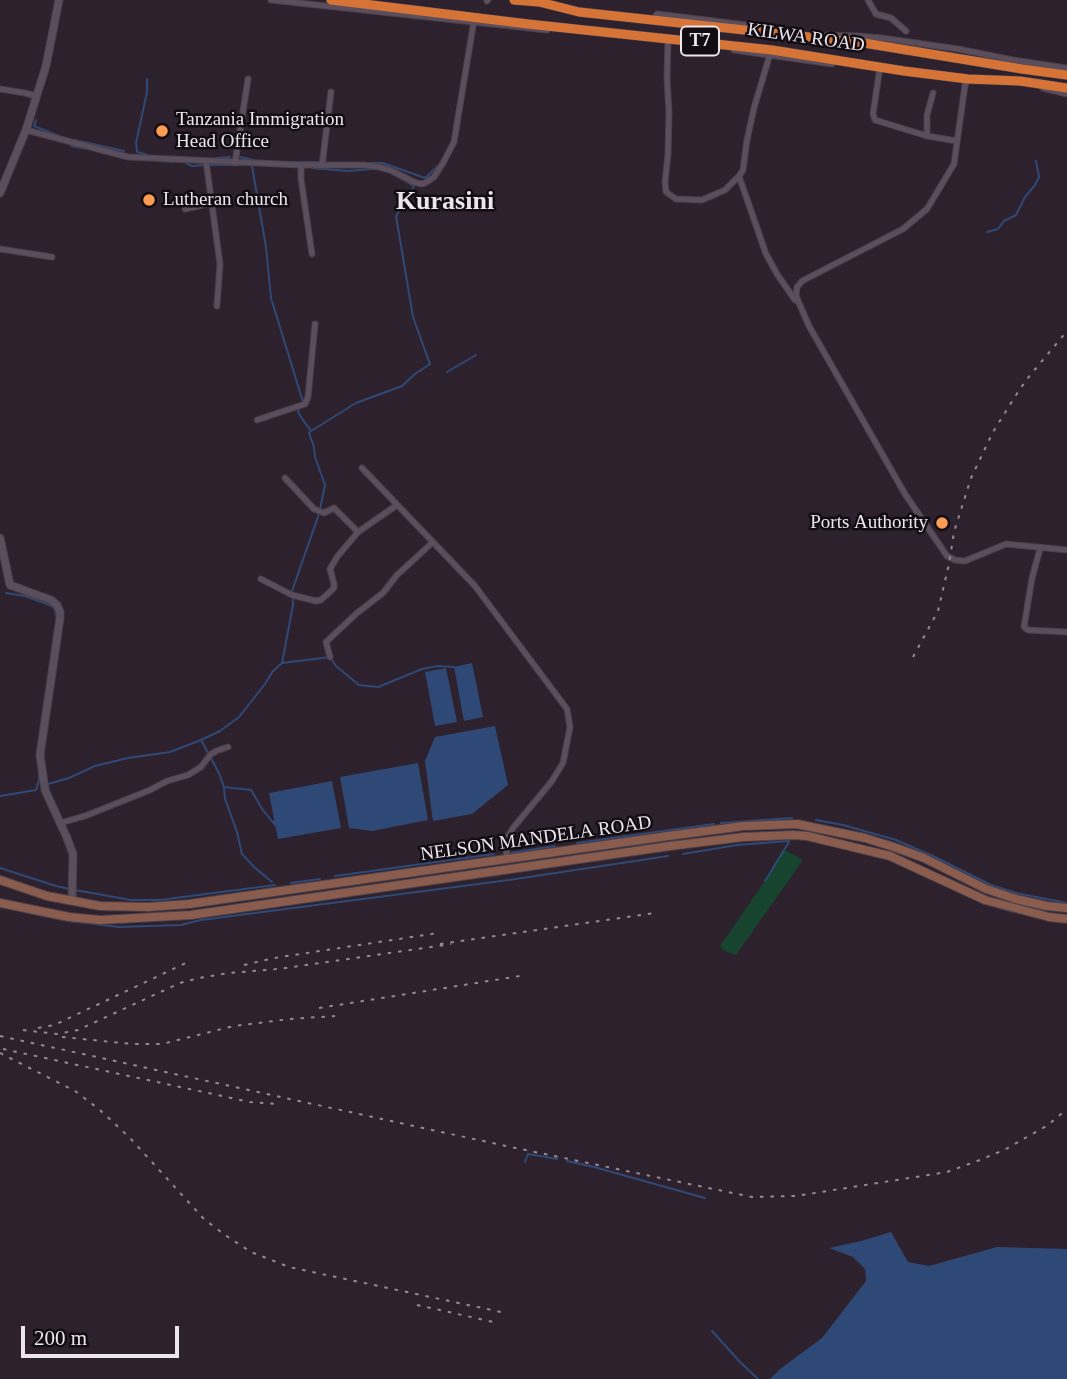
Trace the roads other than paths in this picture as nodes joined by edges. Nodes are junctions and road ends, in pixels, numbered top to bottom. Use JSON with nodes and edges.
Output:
{"nodes":[{"id":1,"x":59,"y":0,"type":"edge"},
{"id":2,"x":271,"y":0,"type":"edge"},
{"id":3,"x":331,"y":0,"type":"edge"},
{"id":4,"x":514,"y":0,"type":"edge"},
{"id":5,"x":868,"y":0,"type":"edge"},
{"id":6,"x":474,"y":20,"type":"junction"},
{"id":7,"x":653,"y":20,"type":"junction"},
{"id":8,"x":906,"y":32,"type":"dead end"},
{"id":9,"x":667,"y":40,"type":"junction"},
{"id":10,"x":771,"y":52,"type":"junction"},
{"id":11,"x":1067,"y":68,"type":"edge"},
{"id":12,"x":880,"y":69,"type":"junction"},
{"id":13,"x":1067,"y":75,"type":"edge"},
{"id":14,"x":248,"y":79,"type":"dead end"},
{"id":15,"x":967,"y":80,"type":"junction"},
{"id":16,"x":1067,"y":88,"type":"edge"},
{"id":17,"x":0,"y":89,"type":"edge"},
{"id":18,"x":331,"y":92,"type":"dead end"},
{"id":19,"x":933,"y":93,"type":"dead end"},
{"id":20,"x":1067,"y":94,"type":"edge"},
{"id":21,"x":36,"y":96,"type":"junction"},
{"id":22,"x":26,"y":130,"type":"junction"},
{"id":23,"x":927,"y":136,"type":"junction"},
{"id":24,"x":957,"y":141,"type":"junction"},
{"id":25,"x":206,"y":161,"type":"junction"},
{"id":26,"x":235,"y":163,"type":"junction"},
{"id":27,"x":301,"y":165,"type":"junction"},
{"id":28,"x":322,"y":166,"type":"junction"},
{"id":29,"x":739,"y":176,"type":"junction"},
{"id":30,"x":0,"y":193,"type":"edge"},
{"id":31,"x":212,"y":203,"type":"junction"},
{"id":32,"x":185,"y":209,"type":"dead end"},
{"id":33,"x":0,"y":248,"type":"edge"},
{"id":34,"x":312,"y":254,"type":"dead end"},
{"id":35,"x":52,"y":257,"type":"dead end"},
{"id":36,"x":217,"y":306,"type":"dead end"},
{"id":37,"x":801,"y":307,"type":"junction"},
{"id":38,"x":315,"y":324,"type":"dead end"},
{"id":39,"x":257,"y":420,"type":"dead end"},
{"id":40,"x":362,"y":468,"type":"dead end"},
{"id":41,"x":285,"y":478,"type":"dead end"},
{"id":42,"x":397,"y":505,"type":"junction"},
{"id":43,"x":358,"y":533,"type":"junction"},
{"id":44,"x":0,"y":538,"type":"edge"},
{"id":45,"x":433,"y":542,"type":"junction"},
{"id":46,"x":1040,"y":549,"type":"junction"},
{"id":47,"x":1067,"y":550,"type":"edge"},
{"id":48,"x":261,"y":579,"type":"dead end"},
{"id":49,"x":1067,"y":632,"type":"edge"},
{"id":50,"x":330,"y":657,"type":"dead end"},
{"id":51,"x":228,"y":747,"type":"dead end"},
{"id":52,"x":60,"y":823,"type":"junction"},
{"id":53,"x":506,"y":860,"type":"junction"},
{"id":54,"x":0,"y":882,"type":"edge"},
{"id":55,"x":72,"y":900,"type":"junction"},
{"id":56,"x":0,"y":904,"type":"edge"},
{"id":57,"x":1067,"y":908,"type":"edge"},
{"id":58,"x":1067,"y":919,"type":"edge"}],
"edges":[{"from":1,"to":21,"type":"street"},
{"from":2,"to":6,"type":"street"},
{"from":3,"to":6,"type":"highway","name":"KILWA ROAD","number":"T7"},
{"from":4,"to":7,"type":"highway","name":"KILWA ROAD","number":"T7"},
{"from":5,"to":8,"type":"street"},
{"from":6,"to":9,"type":"highway","name":"KILWA ROAD","number":"T7"},
{"from":6,"to":28,"type":"street"},
{"from":7,"to":11,"type":"street"},
{"from":7,"to":13,"type":"highway","name":"KILWA ROAD","number":"T7"},
{"from":9,"to":10,"type":"highway","name":"KILWA ROAD","number":"T7"},
{"from":9,"to":29,"type":"street"},
{"from":10,"to":12,"type":"highway","name":"KILWA ROAD","number":"T7"},
{"from":10,"to":29,"type":"street"},
{"from":12,"to":15,"type":"highway","name":"KILWA ROAD","number":"T7"},
{"from":12,"to":23,"type":"street"},
{"from":14,"to":26,"type":"street"},
{"from":15,"to":16,"type":"highway","name":"KILWA ROAD","number":"T7"},
{"from":15,"to":20,"type":"street"},
{"from":15,"to":24,"type":"street"},
{"from":17,"to":21,"type":"street"},
{"from":18,"to":28,"type":"street"},
{"from":19,"to":23,"type":"street"},
{"from":21,"to":22,"type":"street"},
{"from":22,"to":25,"type":"street"},
{"from":22,"to":30,"type":"street"},
{"from":23,"to":24,"type":"street"},
{"from":24,"to":37,"type":"street"},
{"from":25,"to":26,"type":"street"},
{"from":25,"to":31,"type":"street"},
{"from":26,"to":27,"type":"street"},
{"from":27,"to":28,"type":"street"},
{"from":27,"to":34,"type":"street"},
{"from":29,"to":37,"type":"street"},
{"from":31,"to":32,"type":"street"},
{"from":31,"to":36,"type":"street"},
{"from":33,"to":35,"type":"street"},
{"from":37,"to":46,"type":"street"},
{"from":38,"to":39,"type":"street"},
{"from":40,"to":42,"type":"street"},
{"from":41,"to":43,"type":"street"},
{"from":42,"to":43,"type":"street"},
{"from":42,"to":45,"type":"street"},
{"from":43,"to":48,"type":"street"},
{"from":44,"to":52,"type":"street"},
{"from":45,"to":50,"type":"street"},
{"from":45,"to":53,"type":"street"},
{"from":46,"to":47,"type":"street"},
{"from":46,"to":49,"type":"street"},
{"from":51,"to":52,"type":"street"},
{"from":52,"to":55,"type":"street"},
{"from":53,"to":55,"type":"main road","name":"NELSON MANDELA ROAD"},
{"from":53,"to":57,"type":"main road","name":"NELSON MANDELA ROAD"},
{"from":54,"to":55,"type":"main road","name":"NELSON MANDELA ROAD"},
{"from":56,"to":58,"type":"main road","name":"NELSON MANDELA ROAD"}]}
